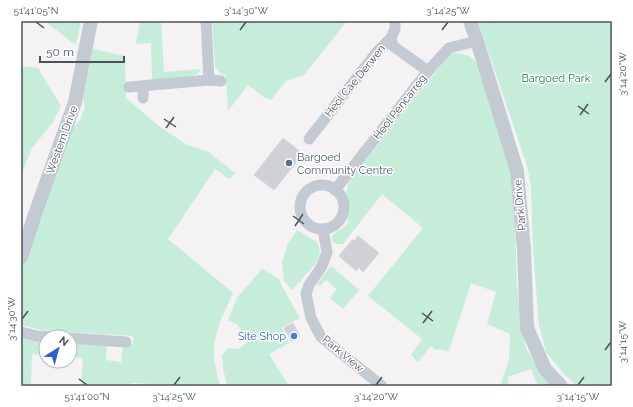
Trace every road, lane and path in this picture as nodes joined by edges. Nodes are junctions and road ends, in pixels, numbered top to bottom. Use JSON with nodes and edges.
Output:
{"nodes":[{"id":1,"x":91,"y":21,"type":"edge"},
{"id":2,"x":206,"y":21,"type":"edge"},
{"id":3,"x":395,"y":21,"type":"edge"},
{"id":4,"x":470,"y":21,"type":"edge"},
{"id":5,"x":391,"y":38,"type":"junction"},
{"id":6,"x":477,"y":41,"type":"junction"},
{"id":7,"x":428,"y":71,"type":"junction"},
{"id":8,"x":209,"y":80,"type":"junction"},
{"id":9,"x":221,"y":81,"type":"dead end"},
{"id":10,"x":143,"y":86,"type":"junction"},
{"id":11,"x":129,"y":87,"type":"dead end"},
{"id":12,"x":143,"y":98,"type":"dead end"},
{"id":13,"x":309,"y":139,"type":"dead end"},
{"id":14,"x":335,"y":190,"type":"junction"},
{"id":15,"x":323,"y":229,"type":"junction"},
{"id":16,"x":21,"y":256,"type":"edge"},
{"id":17,"x":21,"y":332,"type":"edge"},
{"id":18,"x":38,"y":336,"type":"edge"},
{"id":19,"x":78,"y":339,"type":"edge"},
{"id":20,"x":126,"y":342,"type":"dead end"},
{"id":21,"x":380,"y":385,"type":"edge"},
{"id":22,"x":561,"y":386,"type":"edge"}],
"edges":[{"from":1,"to":16,"type":"street","name":"Western Drive"},
{"from":2,"to":8,"type":"street"},
{"from":3,"to":5,"type":"street","name":"Heol Cae Derwen"},
{"from":4,"to":6,"type":"street","name":"Park Drive"},
{"from":5,"to":7,"type":"street"},
{"from":5,"to":13,"type":"street","name":"Heol Cae Derwen"},
{"from":6,"to":7,"type":"street","name":"Heol Pencarreg"},
{"from":6,"to":22,"type":"street","name":"Park Drive"},
{"from":7,"to":14,"type":"street","name":"Heol Pencarreg"},
{"from":8,"to":9,"type":"street"},
{"from":8,"to":10,"type":"street"},
{"from":10,"to":11,"type":"street"},
{"from":10,"to":12,"type":"street"},
{"from":14,"to":15,"type":"street"},
{"from":14,"to":15,"type":"street"},
{"from":15,"to":21,"type":"street","name":"Park View"},
{"from":17,"to":18,"type":"street"},
{"from":19,"to":20,"type":"street"}]}
